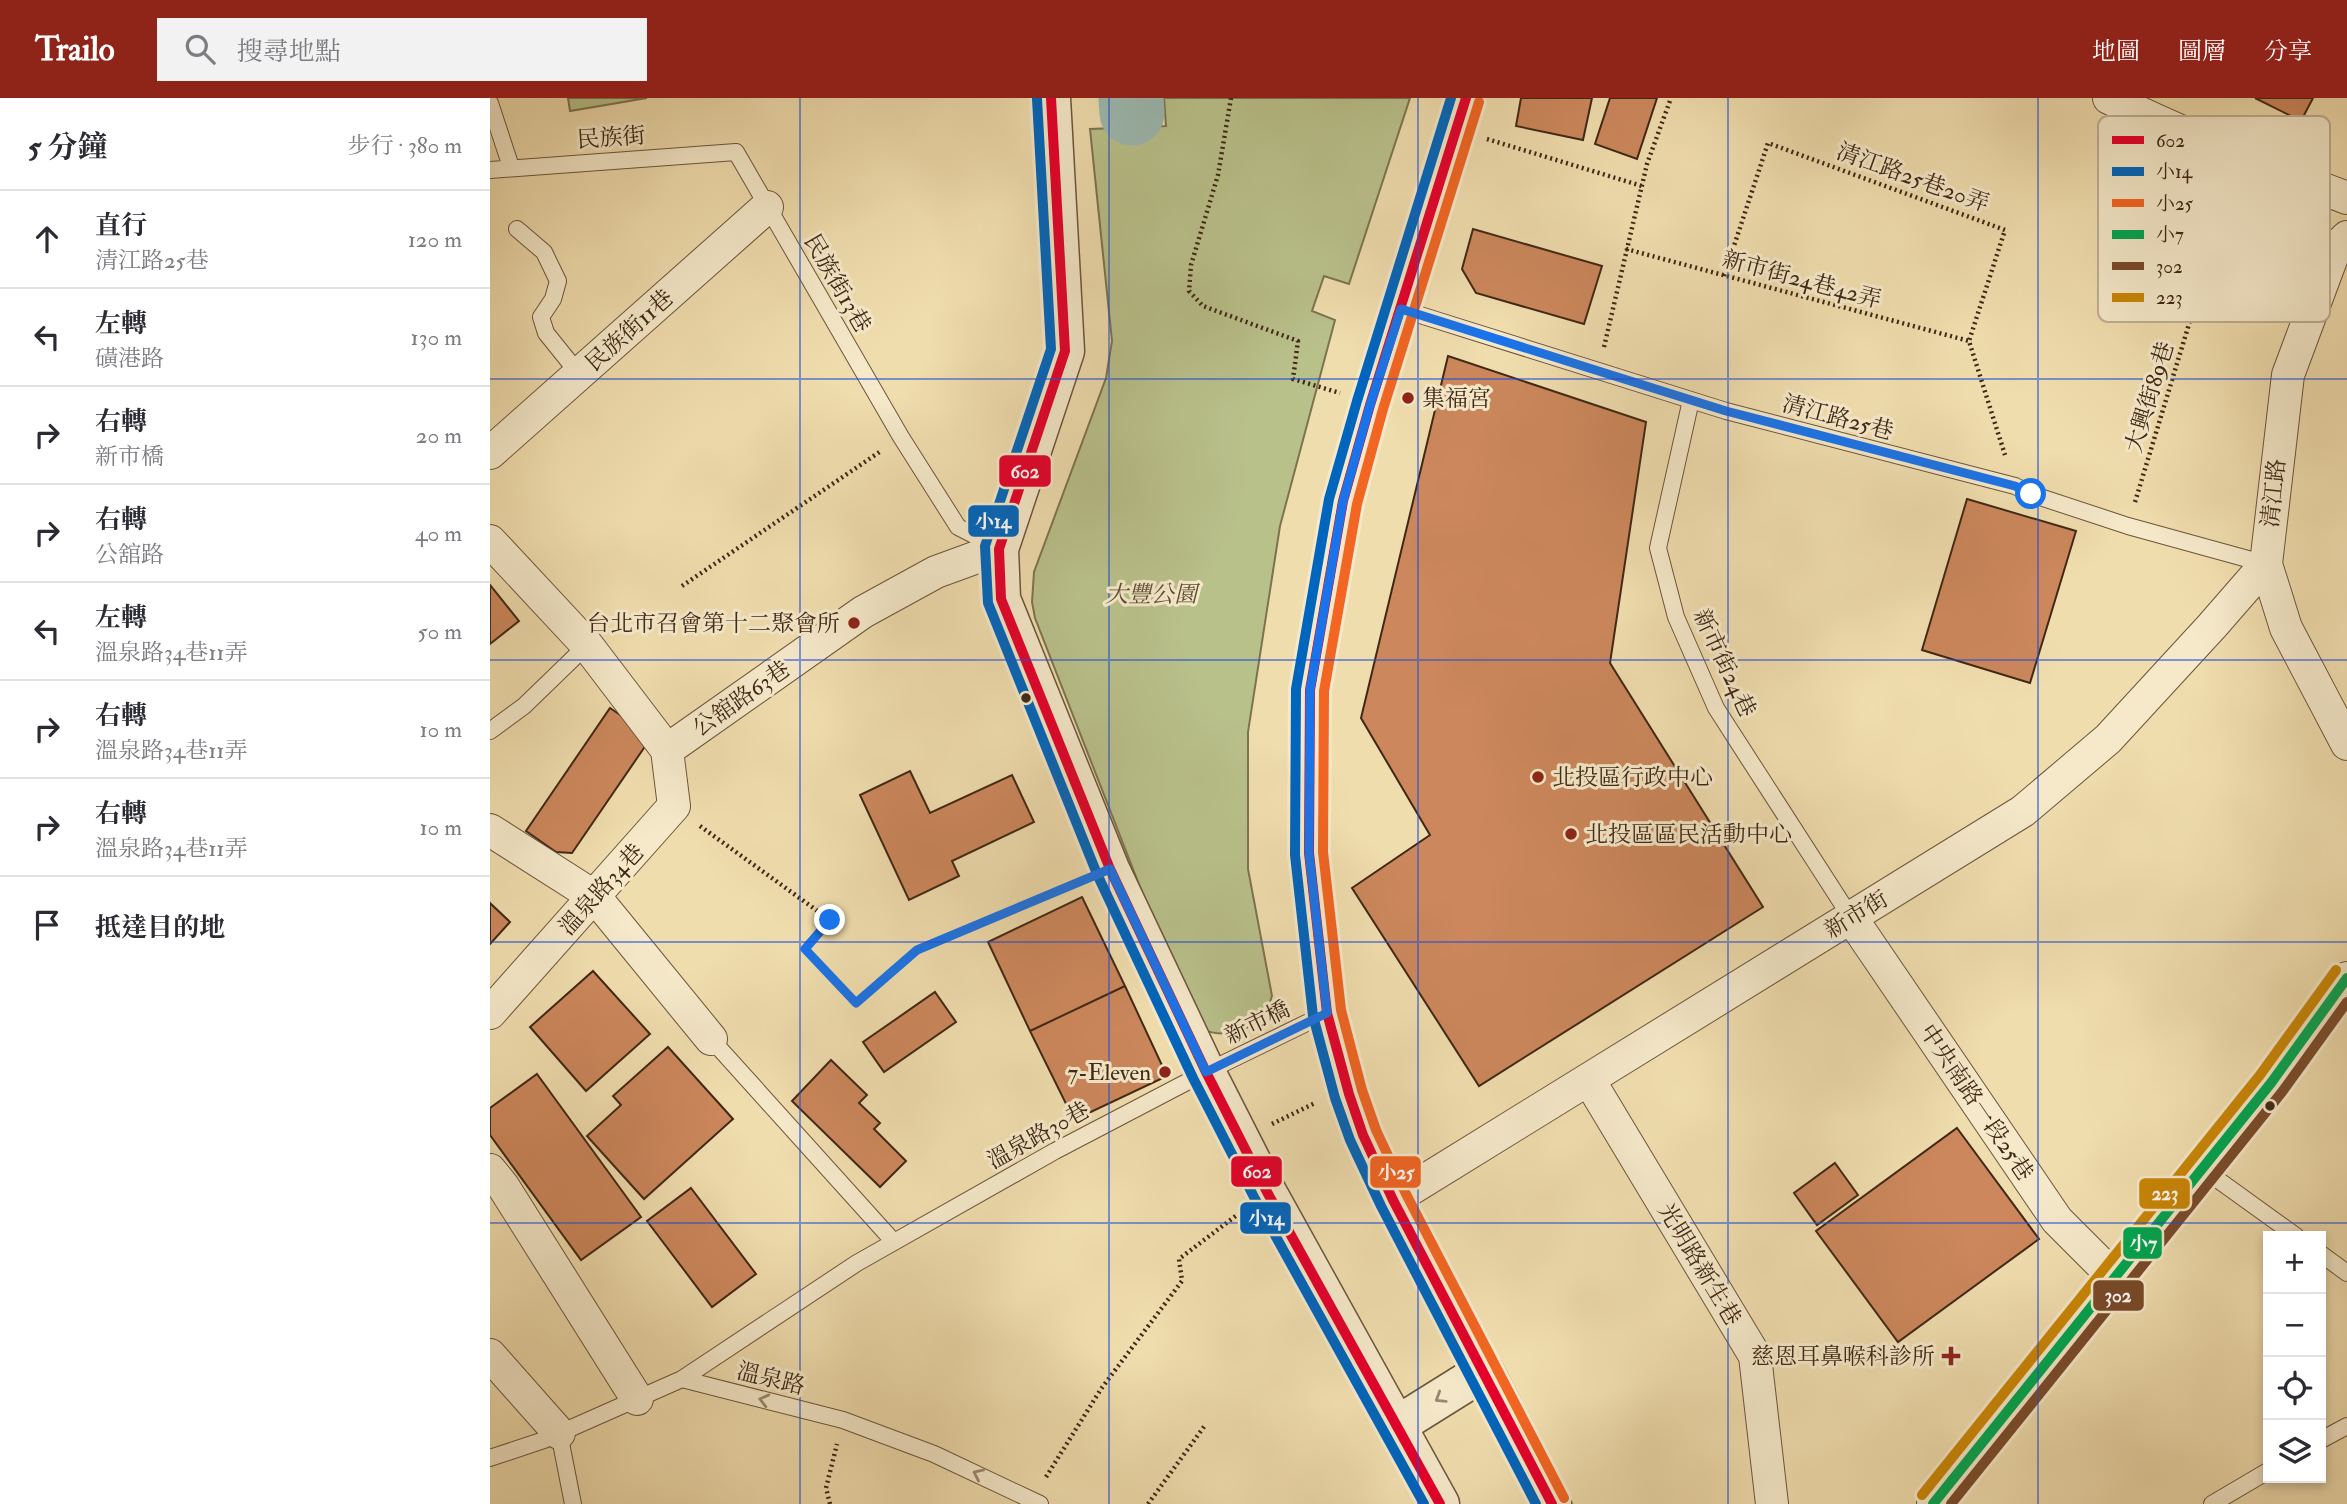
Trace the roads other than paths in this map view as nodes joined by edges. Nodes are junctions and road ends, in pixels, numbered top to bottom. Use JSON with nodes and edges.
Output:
{"nodes":[{"id":1,"x":1051,"y":98,"type":"edge"},
{"id":2,"x":1466,"y":98,"type":"edge"},
{"id":3,"x":2109,"y":98,"type":"edge"},
{"id":4,"x":490,"y":103,"type":"edge"},
{"id":5,"x":2149,"y":116,"type":"edge"},
{"id":6,"x":736,"y":152,"type":"joint"},
{"id":7,"x":511,"y":167,"type":"junction"},
{"id":8,"x":490,"y":170,"type":"edge"},
{"id":9,"x":2330,"y":192,"type":"edge"},
{"id":10,"x":2347,"y":198,"type":"edge"},
{"id":11,"x":767,"y":207,"type":"junction"},
{"id":12,"x":517,"y":229,"type":"dead end"},
{"id":13,"x":2347,"y":237,"type":"edge"},
{"id":14,"x":2330,"y":262,"type":"edge"},
{"id":15,"x":1401,"y":309,"type":"junction"},
{"id":16,"x":2308,"y":322,"type":"edge"},
{"id":17,"x":579,"y":374,"type":"junction"},
{"id":18,"x":1691,"y":400,"type":"junction"},
{"id":19,"x":490,"y":453,"type":"edge"},
{"id":20,"x":490,"y":541,"type":"edge"},
{"id":21,"x":999,"y":549,"type":"junction"},
{"id":22,"x":2266,"y":564,"type":"junction"},
{"id":23,"x":587,"y":645,"type":"junction"},
{"id":24,"x":490,"y":731,"type":"edge"},
{"id":25,"x":2347,"y":744,"type":"edge"},
{"id":26,"x":667,"y":750,"type":"junction"},
{"id":27,"x":490,"y":830,"type":"edge"},
{"id":28,"x":595,"y":898,"type":"junction"},
{"id":29,"x":1850,"y":916,"type":"junction"},
{"id":30,"x":2347,"y":978,"type":"edge"},
{"id":31,"x":490,"y":1013,"type":"edge"},
{"id":32,"x":1327,"y":1013,"type":"junction"},
{"id":33,"x":711,"y":1039,"type":"joint"},
{"id":34,"x":1206,"y":1072,"type":"junction"},
{"id":35,"x":1589,"y":1080,"type":"junction"},
{"id":36,"x":2203,"y":1169,"type":"junction"},
{"id":37,"x":490,"y":1170,"type":"edge"},
{"id":38,"x":1394,"y":1200,"type":"junction"},
{"id":39,"x":2289,"y":1231,"type":"edge"},
{"id":40,"x":894,"y":1242,"type":"junction"},
{"id":41,"x":2326,"y":1258,"type":"edge"},
{"id":42,"x":2347,"y":1273,"type":"edge"},
{"id":43,"x":2115,"y":1278,"type":"junction"},
{"id":44,"x":490,"y":1355,"type":"edge"},
{"id":45,"x":1484,"y":1371,"type":"junction"},
{"id":46,"x":682,"y":1379,"type":"junction"},
{"id":47,"x":637,"y":1399,"type":"junction"},
{"id":48,"x":1396,"y":1426,"type":"junction"},
{"id":49,"x":2347,"y":1426,"type":"edge"},
{"id":50,"x":559,"y":1433,"type":"junction"},
{"id":51,"x":2326,"y":1437,"type":"edge"},
{"id":52,"x":490,"y":1458,"type":"edge"},
{"id":53,"x":2263,"y":1474,"type":"edge"},
{"id":54,"x":1036,"y":1501,"type":"edge"},
{"id":55,"x":573,"y":1504,"type":"edge"},
{"id":56,"x":1440,"y":1504,"type":"edge"},
{"id":57,"x":1552,"y":1504,"type":"edge"},
{"id":58,"x":1772,"y":1504,"type":"edge"},
{"id":59,"x":1933,"y":1504,"type":"edge"},
{"id":60,"x":2212,"y":1504,"type":"edge"}],
"edges":[{"from":1,"to":21,"type":"street"},
{"from":2,"to":15,"type":"street"},
{"from":3,"to":5,"type":"street"},
{"from":4,"to":7,"type":"lane"},
{"from":6,"to":7,"type":"lane","name":"民族街"},
{"from":6,"to":11,"type":"lane","name":"民族街13巷"},
{"from":7,"to":8,"type":"lane","name":"民族街"},
{"from":9,"to":10,"type":"street"},
{"from":11,"to":17,"type":"street","name":"民族街11巷"},
{"from":11,"to":21,"type":"lane","name":"民族街13巷"},
{"from":12,"to":17,"type":"lane"},
{"from":13,"to":14,"type":"street","name":"清江路"},
{"from":15,"to":18,"type":"lane","name":"清江路25巷"},
{"from":15,"to":32,"type":"street"},
{"from":16,"to":22,"type":"street","name":"清江路"},
{"from":17,"to":19,"type":"street","name":"民族街11巷"},
{"from":18,"to":22,"type":"lane","name":"清江路25巷"},
{"from":18,"to":29,"type":"lane","name":"新市街24巷"},
{"from":20,"to":23,"type":"street"},
{"from":21,"to":26,"type":"street","name":"公舘路63巷"},
{"from":21,"to":34,"type":"street"},
{"from":22,"to":25,"type":"street","name":"清江路"},
{"from":22,"to":29,"type":"street","name":"新市街"},
{"from":23,"to":24,"type":"lane"},
{"from":23,"to":26,"type":"street"},
{"from":26,"to":28,"type":"street","name":"溫泉路34巷"},
{"from":27,"to":28,"type":"street"},
{"from":28,"to":31,"type":"street","name":"溫泉路34巷"},
{"from":28,"to":33,"type":"street"},
{"from":29,"to":35,"type":"street","name":"新市街"},
{"from":29,"to":43,"type":"street","name":"中央南路一段25巷"},
{"from":30,"to":36,"type":"street"},
{"from":32,"to":34,"type":"lane","name":"新市橋"},
{"from":32,"to":38,"type":"street"},
{"from":33,"to":40,"type":"lane"},
{"from":34,"to":40,"type":"lane","name":"溫泉路30巷"},
{"from":34,"to":48,"type":"street"},
{"from":35,"to":38,"type":"street","name":"新市街"},
{"from":35,"to":58,"type":"street","name":"光明路新生巷"},
{"from":36,"to":39,"type":"lane"},
{"from":36,"to":43,"type":"street"},
{"from":37,"to":47,"type":"street"},
{"from":38,"to":45,"type":"street"},
{"from":40,"to":46,"type":"lane","name":"溫泉路30巷"},
{"from":41,"to":42,"type":"lane"},
{"from":43,"to":59,"type":"street"},
{"from":44,"to":50,"type":"street"},
{"from":45,"to":48,"type":"street","one_way":true},
{"from":45,"to":57,"type":"street"},
{"from":46,"to":47,"type":"lane"},
{"from":54,"to":46,"type":"lane","name":"溫泉路","one_way":true},
{"from":47,"to":50,"type":"lane"},
{"from":48,"to":56,"type":"street"},
{"from":49,"to":51,"type":"lane"},
{"from":50,"to":52,"type":"lane"},
{"from":50,"to":55,"type":"lane"},
{"from":53,"to":60,"type":"lane"}]}
